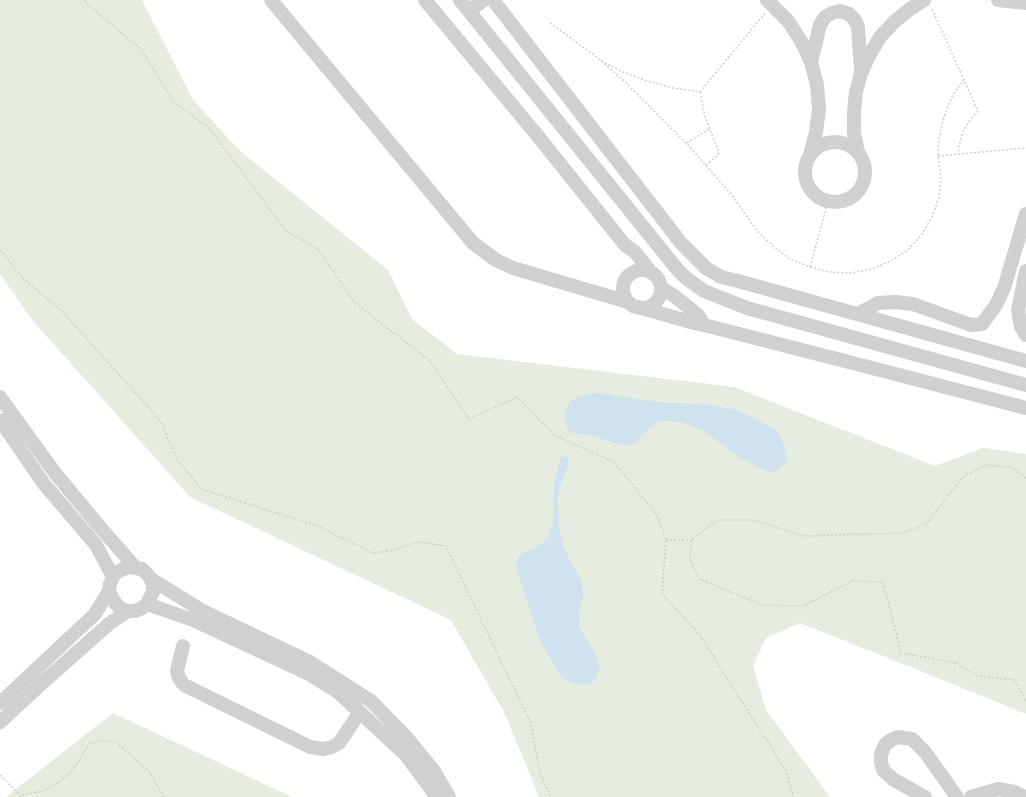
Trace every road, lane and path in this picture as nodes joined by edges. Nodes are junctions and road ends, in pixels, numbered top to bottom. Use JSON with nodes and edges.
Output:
{"nodes":[{"id":1,"x":85,"y":0,"type":"edge"},
{"id":2,"x":271,"y":0,"type":"edge"},
{"id":3,"x":425,"y":0,"type":"edge"},
{"id":4,"x":484,"y":0,"type":"edge"},
{"id":5,"x":493,"y":0,"type":"edge"},
{"id":6,"x":998,"y":0,"type":"edge"},
{"id":7,"x":769,"y":2,"type":"edge"},
{"id":8,"x":1025,"y":3,"type":"edge"},
{"id":9,"x":928,"y":4,"type":"edge"},
{"id":10,"x":464,"y":6,"type":"edge"},
{"id":11,"x":550,"y":23,"type":"dead end"},
{"id":12,"x":599,"y":59,"type":"junction"},
{"id":13,"x":811,"y":62,"type":"junction"},
{"id":14,"x":861,"y":72,"type":"junction"},
{"id":15,"x":964,"y":80,"type":"junction"},
{"id":16,"x":700,"y":92,"type":"junction"},
{"id":17,"x":709,"y":129,"type":"junction"},
{"id":18,"x":687,"y":144,"type":"junction"},
{"id":19,"x":1026,"y":148,"type":"edge"},
{"id":20,"x":858,"y":152,"type":"junction"},
{"id":21,"x":958,"y":154,"type":"junction"},
{"id":22,"x":810,"y":155,"type":"junction"},
{"id":23,"x":938,"y":156,"type":"junction"},
{"id":24,"x":706,"y":165,"type":"junction"},
{"id":25,"x":828,"y":201,"type":"junction"},
{"id":26,"x":1026,"y":214,"type":"edge"},
{"id":27,"x":625,"y":245,"type":"junction"},
{"id":28,"x":0,"y":250,"type":"edge"},
{"id":29,"x":810,"y":267,"type":"junction"},
{"id":30,"x":634,"y":271,"type":"junction"},
{"id":31,"x":650,"y":271,"type":"junction"},
{"id":32,"x":1008,"y":278,"type":"junction"},
{"id":33,"x":1024,"y":278,"type":"edge"},
{"id":34,"x":623,"y":288,"type":"junction"},
{"id":35,"x":661,"y":288,"type":"junction"},
{"id":36,"x":600,"y":294,"type":"junction"},
{"id":37,"x":633,"y":304,"type":"junction"},
{"id":38,"x":996,"y":305,"type":"junction"},
{"id":39,"x":1018,"y":310,"type":"junction"},
{"id":40,"x":858,"y":314,"type":"junction"},
{"id":41,"x":704,"y":325,"type":"junction"},
{"id":42,"x":1026,"y":335,"type":"edge"},
{"id":43,"x":1026,"y":361,"type":"edge"},
{"id":44,"x":1026,"y":385,"type":"edge"},
{"id":45,"x":0,"y":397,"type":"edge"},
{"id":46,"x":1026,"y":408,"type":"edge"},
{"id":47,"x":0,"y":420,"type":"edge"},
{"id":48,"x":1026,"y":478,"type":"edge"},
{"id":49,"x":666,"y":540,"type":"junction"},
{"id":50,"x":691,"y":540,"type":"junction"},
{"id":51,"x":135,"y":567,"type":"junction"},
{"id":52,"x":113,"y":577,"type":"junction"},
{"id":53,"x":151,"y":579,"type":"junction"},
{"id":54,"x":110,"y":591,"type":"junction"},
{"id":55,"x":147,"y":604,"type":"junction"},
{"id":56,"x":128,"y":611,"type":"junction"},
{"id":57,"x":182,"y":646,"type":"dead end"},
{"id":58,"x":1026,"y":702,"type":"edge"},
{"id":59,"x":0,"y":703,"type":"edge"},
{"id":60,"x":360,"y":712,"type":"junction"},
{"id":61,"x":0,"y":722,"type":"edge"},
{"id":62,"x":0,"y":775,"type":"edge"},
{"id":63,"x":20,"y":796,"type":"edge"},
{"id":64,"x":164,"y":797,"type":"edge"},
{"id":65,"x":436,"y":797,"type":"edge"},
{"id":66,"x":449,"y":797,"type":"edge"},
{"id":67,"x":551,"y":797,"type":"edge"},
{"id":68,"x":794,"y":797,"type":"edge"},
{"id":69,"x":925,"y":797,"type":"edge"},
{"id":70,"x":957,"y":797,"type":"edge"},
{"id":71,"x":971,"y":797,"type":"edge"},
{"id":72,"x":1025,"y":797,"type":"edge"}],
"edges":[{"from":1,"to":49,"type":"path"},
{"from":2,"to":36,"type":"street"},
{"from":3,"to":27,"type":"street"},
{"from":4,"to":10,"type":"street"},
{"from":5,"to":40,"type":"street"},
{"from":6,"to":8,"type":"street"},
{"from":7,"to":13,"type":"street"},
{"from":7,"to":16,"type":"path"},
{"from":9,"to":14,"type":"street"},
{"from":9,"to":15,"type":"path"},
{"from":10,"to":44,"type":"street"},
{"from":11,"to":12,"type":"path"},
{"from":12,"to":16,"type":"path"},
{"from":12,"to":18,"type":"path"},
{"from":13,"to":14,"type":"street"},
{"from":13,"to":22,"type":"street"},
{"from":14,"to":20,"type":"street"},
{"from":15,"to":21,"type":"path"},
{"from":15,"to":23,"type":"path"},
{"from":16,"to":17,"type":"path"},
{"from":17,"to":18,"type":"path"},
{"from":17,"to":24,"type":"path"},
{"from":18,"to":24,"type":"path"},
{"from":19,"to":21,"type":"path"},
{"from":20,"to":22,"type":"street"},
{"from":20,"to":25,"type":"street"},
{"from":21,"to":23,"type":"path"},
{"from":22,"to":25,"type":"street"},
{"from":23,"to":29,"type":"path"},
{"from":24,"to":29,"type":"path"},
{"from":25,"to":29,"type":"path"},
{"from":26,"to":32,"type":"street"},
{"from":27,"to":30,"type":"street"},
{"from":27,"to":31,"type":"street"},
{"from":28,"to":67,"type":"path"},
{"from":30,"to":31,"type":"street"},
{"from":30,"to":34,"type":"street"},
{"from":31,"to":35,"type":"street"},
{"from":32,"to":33,"type":"street"},
{"from":32,"to":38,"type":"street"},
{"from":33,"to":39,"type":"street"},
{"from":34,"to":36,"type":"street"},
{"from":34,"to":37,"type":"street"},
{"from":35,"to":37,"type":"street"},
{"from":35,"to":41,"type":"street"},
{"from":36,"to":37,"type":"street"},
{"from":37,"to":41,"type":"street"},
{"from":38,"to":39,"type":"street"},
{"from":38,"to":40,"type":"street"},
{"from":39,"to":42,"type":"street"},
{"from":40,"to":43,"type":"street"},
{"from":41,"to":46,"type":"street"},
{"from":45,"to":51,"type":"street"},
{"from":47,"to":52,"type":"street"},
{"from":48,"to":50,"type":"path"},
{"from":49,"to":50,"type":"path"},
{"from":49,"to":68,"type":"path"},
{"from":50,"to":58,"type":"path"},
{"from":51,"to":52,"type":"street"},
{"from":51,"to":53,"type":"street"},
{"from":52,"to":54,"type":"street"},
{"from":53,"to":55,"type":"street"},
{"from":53,"to":66,"type":"street"},
{"from":54,"to":56,"type":"street"},
{"from":54,"to":59,"type":"street"},
{"from":55,"to":56,"type":"street"},
{"from":55,"to":60,"type":"street"},
{"from":56,"to":61,"type":"street"},
{"from":57,"to":60,"type":"street"},
{"from":60,"to":65,"type":"street"},
{"from":62,"to":63,"type":"path"},
{"from":63,"to":64,"type":"path"},
{"from":69,"to":70,"type":"street"},
{"from":71,"to":72,"type":"street"}]}
